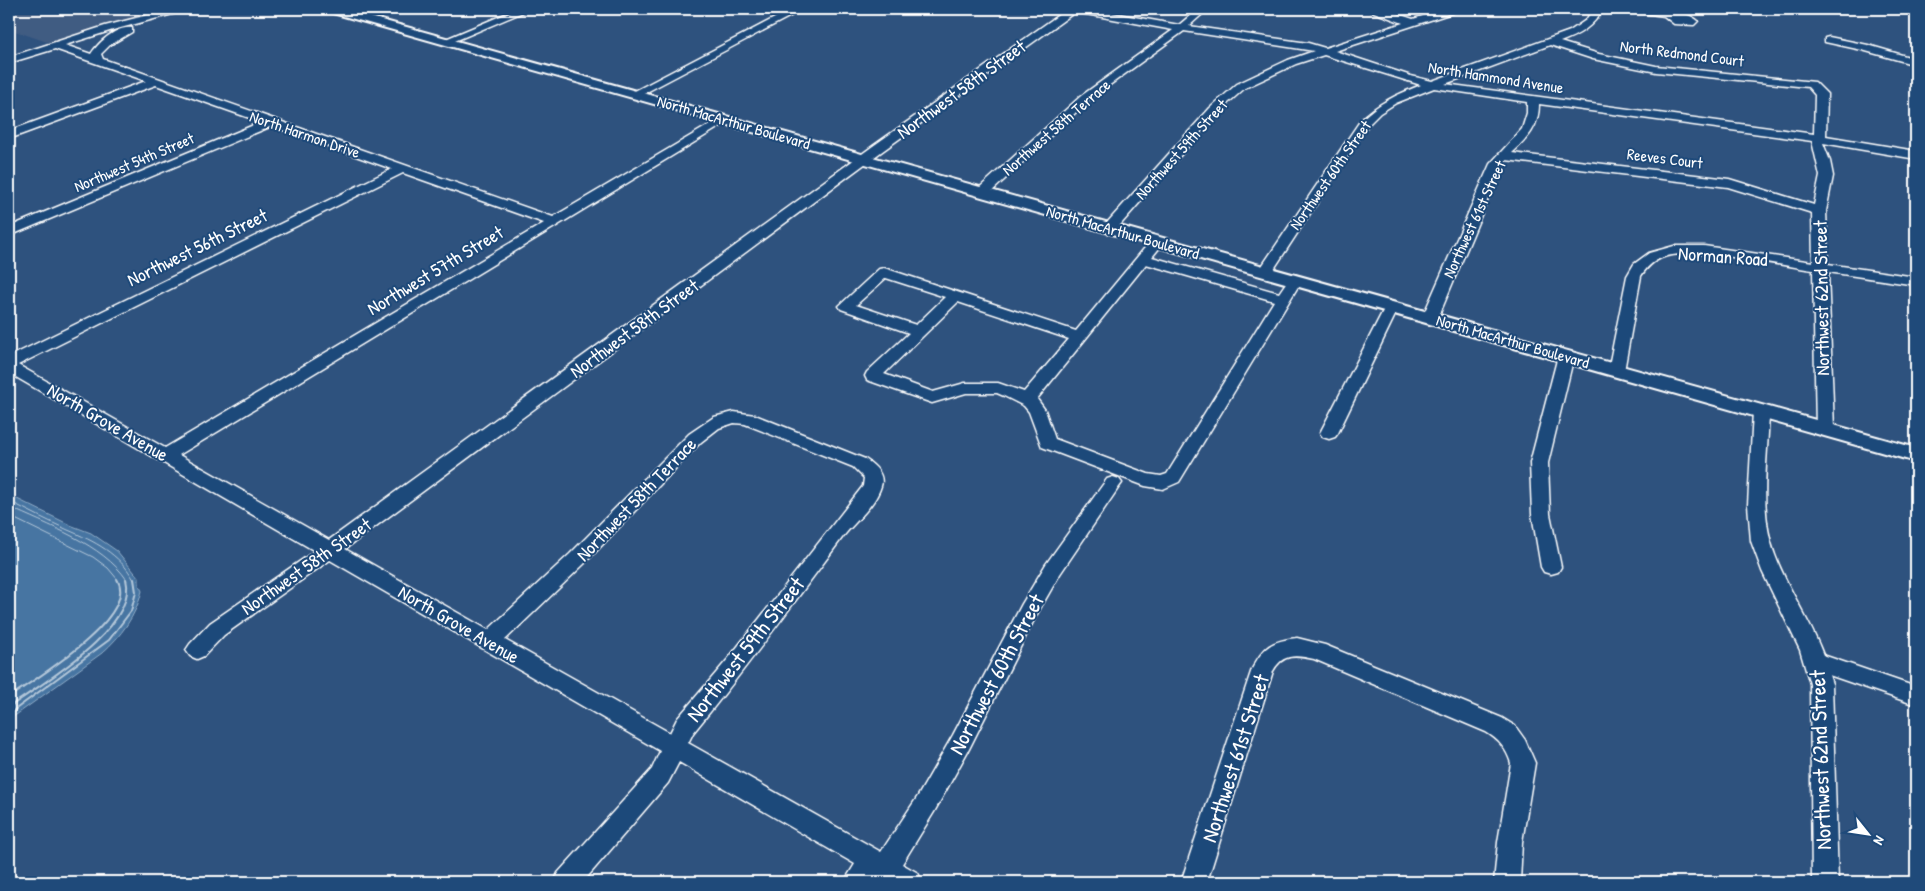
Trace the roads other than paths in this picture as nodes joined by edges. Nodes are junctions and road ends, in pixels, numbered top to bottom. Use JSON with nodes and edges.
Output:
{"nodes":[{"id":1,"x":181,"y":9,"type":"edge"},
{"id":2,"x":330,"y":9,"type":"edge"},
{"id":3,"x":525,"y":9,"type":"edge"},
{"id":4,"x":799,"y":9,"type":"edge"},
{"id":5,"x":1075,"y":9,"type":"edge"},
{"id":6,"x":1202,"y":9,"type":"edge"},
{"id":7,"x":1374,"y":9,"type":"edge"},
{"id":8,"x":1454,"y":9,"type":"edge"},
{"id":9,"x":1598,"y":9,"type":"edge"},
{"id":10,"x":1636,"y":9,"type":"edge"},
{"id":11,"x":1667,"y":14,"type":"dead end"},
{"id":12,"x":148,"y":18,"type":"junction"},
{"id":13,"x":1411,"y":22,"type":"junction"},
{"id":14,"x":1181,"y":29,"type":"junction"},
{"id":15,"x":1829,"y":40,"type":"dead end"},
{"id":16,"x":446,"y":41,"type":"junction"},
{"id":17,"x":1551,"y":42,"type":"junction"},
{"id":18,"x":55,"y":45,"type":"junction"},
{"id":19,"x":1325,"y":51,"type":"junction"},
{"id":20,"x":9,"y":60,"type":"edge"},
{"id":21,"x":99,"y":61,"type":"junction"},
{"id":22,"x":1916,"y":62,"type":"edge"},
{"id":23,"x":156,"y":81,"type":"junction"},
{"id":24,"x":1811,"y":84,"type":"joint"},
{"id":25,"x":1432,"y":85,"type":"junction"},
{"id":26,"x":635,"y":94,"type":"junction"},
{"id":27,"x":1533,"y":100,"type":"junction"},
{"id":28,"x":725,"y":120,"type":"junction"},
{"id":29,"x":271,"y":122,"type":"junction"},
{"id":30,"x":9,"y":135,"type":"edge"},
{"id":31,"x":1820,"y":138,"type":"junction"},
{"id":32,"x":1916,"y":155,"type":"edge"},
{"id":33,"x":1503,"y":156,"type":"junction"},
{"id":34,"x":865,"y":159,"type":"junction"},
{"id":35,"x":403,"y":168,"type":"junction"},
{"id":36,"x":983,"y":192,"type":"junction"},
{"id":37,"x":1819,"y":211,"type":"junction"},
{"id":38,"x":554,"y":222,"type":"junction"},
{"id":39,"x":1110,"y":228,"type":"junction"},
{"id":40,"x":9,"y":232,"type":"edge"},
{"id":41,"x":1158,"y":241,"type":"junction"},
{"id":42,"x":1143,"y":258,"type":"junction"},
{"id":43,"x":1820,"y":266,"type":"junction"},
{"id":44,"x":1265,"y":272,"type":"junction"},
{"id":45,"x":1295,"y":280,"type":"junction"},
{"id":46,"x":1916,"y":281,"type":"edge"},
{"id":47,"x":955,"y":296,"type":"junction"},
{"id":48,"x":1283,"y":299,"type":"junction"},
{"id":49,"x":1392,"y":307,"type":"junction"},
{"id":50,"x":1430,"y":318,"type":"junction"},
{"id":51,"x":918,"y":331,"type":"junction"},
{"id":52,"x":1079,"y":337,"type":"junction"},
{"id":53,"x":1566,"y":356,"type":"junction"},
{"id":54,"x":9,"y":364,"type":"edge"},
{"id":55,"x":1616,"y":370,"type":"junction"},
{"id":56,"x":1027,"y":400,"type":"junction"},
{"id":57,"x":1761,"y":411,"type":"junction"},
{"id":58,"x":1825,"y":429,"type":"junction"},
{"id":59,"x":1329,"y":433,"type":"dead end"},
{"id":60,"x":804,"y":441,"type":"joint"},
{"id":61,"x":166,"y":455,"type":"junction"},
{"id":62,"x":1916,"y":455,"type":"edge"},
{"id":63,"x":1113,"y":483,"type":"dead end"},
{"id":64,"x":330,"y":550,"type":"junction"},
{"id":65,"x":1551,"y":567,"type":"dead end"},
{"id":66,"x":489,"y":642,"type":"junction"},
{"id":67,"x":197,"y":650,"type":"dead end"},
{"id":68,"x":1816,"y":660,"type":"junction"},
{"id":69,"x":1916,"y":696,"type":"edge"},
{"id":70,"x":674,"y":747,"type":"junction"},
{"id":71,"x":878,"y":865,"type":"junction"},
{"id":72,"x":567,"y":882,"type":"edge"},
{"id":73,"x":857,"y":882,"type":"edge"},
{"id":74,"x":909,"y":882,"type":"edge"},
{"id":75,"x":1194,"y":882,"type":"edge"},
{"id":76,"x":1507,"y":882,"type":"edge"},
{"id":77,"x":1825,"y":882,"type":"edge"}],
"edges":[{"from":1,"to":12,"type":"street"},
{"from":2,"to":16,"type":"main road","name":"North MacArthur Boulevard"},
{"from":3,"to":16,"type":"street"},
{"from":4,"to":26,"type":"street"},
{"from":5,"to":14,"type":"street","name":"North Hammond Avenue"},
{"from":5,"to":34,"type":"street","name":"Northwest 58th Street"},
{"from":6,"to":14,"type":"street","name":"Northwest 58th Terrace"},
{"from":7,"to":13,"type":"street"},
{"from":8,"to":13,"type":"street","name":"Northwest 59th Street"},
{"from":9,"to":17,"type":"street","name":"Northwest 60th Street"},
{"from":10,"to":11,"type":"street"},
{"from":12,"to":18,"type":"street"},
{"from":12,"to":21,"type":"street"},
{"from":13,"to":19,"type":"street","name":"Northwest 59th Street"},
{"from":14,"to":19,"type":"street","name":"North Hammond Avenue"},
{"from":14,"to":36,"type":"street","name":"Northwest 58th Terrace"},
{"from":15,"to":22,"type":"street"},
{"from":16,"to":26,"type":"main road","name":"North MacArthur Boulevard"},
{"from":17,"to":24,"type":"street","name":"North Redmond Court"},
{"from":17,"to":25,"type":"street","name":"Northwest 60th Street"},
{"from":18,"to":20,"type":"street"},
{"from":18,"to":21,"type":"street","name":"North Harmon Drive"},
{"from":19,"to":25,"type":"street","name":"North Hammond Avenue"},
{"from":19,"to":39,"type":"street","name":"Northwest 59th Street"},
{"from":21,"to":23,"type":"street","name":"North Harmon Drive"},
{"from":23,"to":29,"type":"street","name":"North Harmon Drive"},
{"from":23,"to":30,"type":"street"},
{"from":24,"to":31,"type":"street","name":"Northwest 62nd Street"},
{"from":25,"to":27,"type":"street","name":"North Hammond Avenue"},
{"from":25,"to":44,"type":"street","name":"Northwest 60th Street"},
{"from":26,"to":28,"type":"main road","name":"North MacArthur Boulevard"},
{"from":27,"to":31,"type":"street","name":"North Hammond Avenue"},
{"from":27,"to":33,"type":"street","name":"Northwest 61st Street"},
{"from":28,"to":34,"type":"main road","name":"North MacArthur Boulevard"},
{"from":28,"to":38,"type":"street","name":"Northwest 57th Street"},
{"from":29,"to":35,"type":"street","name":"North Harmon Drive"},
{"from":29,"to":40,"type":"street","name":"Northwest 54th Street"},
{"from":31,"to":32,"type":"street","name":"North Hammond Avenue"},
{"from":31,"to":37,"type":"street","name":"Northwest 62nd Street"},
{"from":33,"to":37,"type":"street","name":"Reeves Court"},
{"from":33,"to":50,"type":"street","name":"Northwest 61st Street"},
{"from":34,"to":36,"type":"main road","name":"North MacArthur Boulevard"},
{"from":34,"to":64,"type":"street","name":"Northwest 58th Street"},
{"from":35,"to":38,"type":"street","name":"North Harmon Drive"},
{"from":35,"to":54,"type":"street","name":"Northwest 56th Street"},
{"from":36,"to":39,"type":"main road","name":"North MacArthur Boulevard"},
{"from":37,"to":43,"type":"street","name":"Northwest 62nd Street"},
{"from":38,"to":61,"type":"street","name":"Northwest 57th Street"},
{"from":39,"to":41,"type":"main road","name":"North MacArthur Boulevard"},
{"from":41,"to":42,"type":"street"},
{"from":41,"to":44,"type":"main road","name":"North MacArthur Boulevard"},
{"from":42,"to":48,"type":"street"},
{"from":42,"to":52,"type":"street"},
{"from":43,"to":46,"type":"street","name":"Norman Road"},
{"from":43,"to":55,"type":"street","name":"Norman Road"},
{"from":43,"to":58,"type":"street","name":"Northwest 62nd Street"},
{"from":44,"to":45,"type":"main road","name":"North MacArthur Boulevard"},
{"from":45,"to":48,"type":"street"},
{"from":45,"to":49,"type":"main road","name":"North MacArthur Boulevard"},
{"from":47,"to":51,"type":"street"},
{"from":47,"to":51,"type":"street"},
{"from":47,"to":52,"type":"street"},
{"from":48,"to":56,"type":"street"},
{"from":49,"to":50,"type":"main road","name":"North MacArthur Boulevard"},
{"from":49,"to":59,"type":"street"},
{"from":50,"to":53,"type":"main road","name":"North MacArthur Boulevard"},
{"from":51,"to":56,"type":"street"},
{"from":52,"to":56,"type":"street"},
{"from":53,"to":55,"type":"main road","name":"North MacArthur Boulevard"},
{"from":53,"to":65,"type":"street"},
{"from":54,"to":61,"type":"street","name":"North Grove Avenue"},
{"from":55,"to":57,"type":"main road","name":"North MacArthur Boulevard"},
{"from":57,"to":58,"type":"main road","name":"North MacArthur Boulevard"},
{"from":57,"to":68,"type":"street","name":"Northwest 62nd Street"},
{"from":58,"to":62,"type":"main road","name":"North MacArthur Boulevard"},
{"from":60,"to":66,"type":"street","name":"Northwest 58th Terrace"},
{"from":60,"to":70,"type":"street","name":"Northwest 59th Street"},
{"from":61,"to":64,"type":"street","name":"North Grove Avenue"},
{"from":63,"to":71,"type":"street","name":"Northwest 60th Street"},
{"from":64,"to":66,"type":"street","name":"North Grove Avenue"},
{"from":64,"to":67,"type":"street","name":"Northwest 58th Street"},
{"from":66,"to":70,"type":"street","name":"North Grove Avenue"},
{"from":68,"to":69,"type":"street"},
{"from":68,"to":77,"type":"street","name":"Northwest 62nd Street"},
{"from":70,"to":71,"type":"street","name":"North Grove Avenue"},
{"from":70,"to":72,"type":"street","name":"Northwest 59th Street"},
{"from":71,"to":73,"type":"street","name":"Northwest 60th Street"},
{"from":71,"to":74,"type":"street","name":"North Grove Avenue"},
{"from":75,"to":76,"type":"street","name":"Northwest 61st Street"}]}
